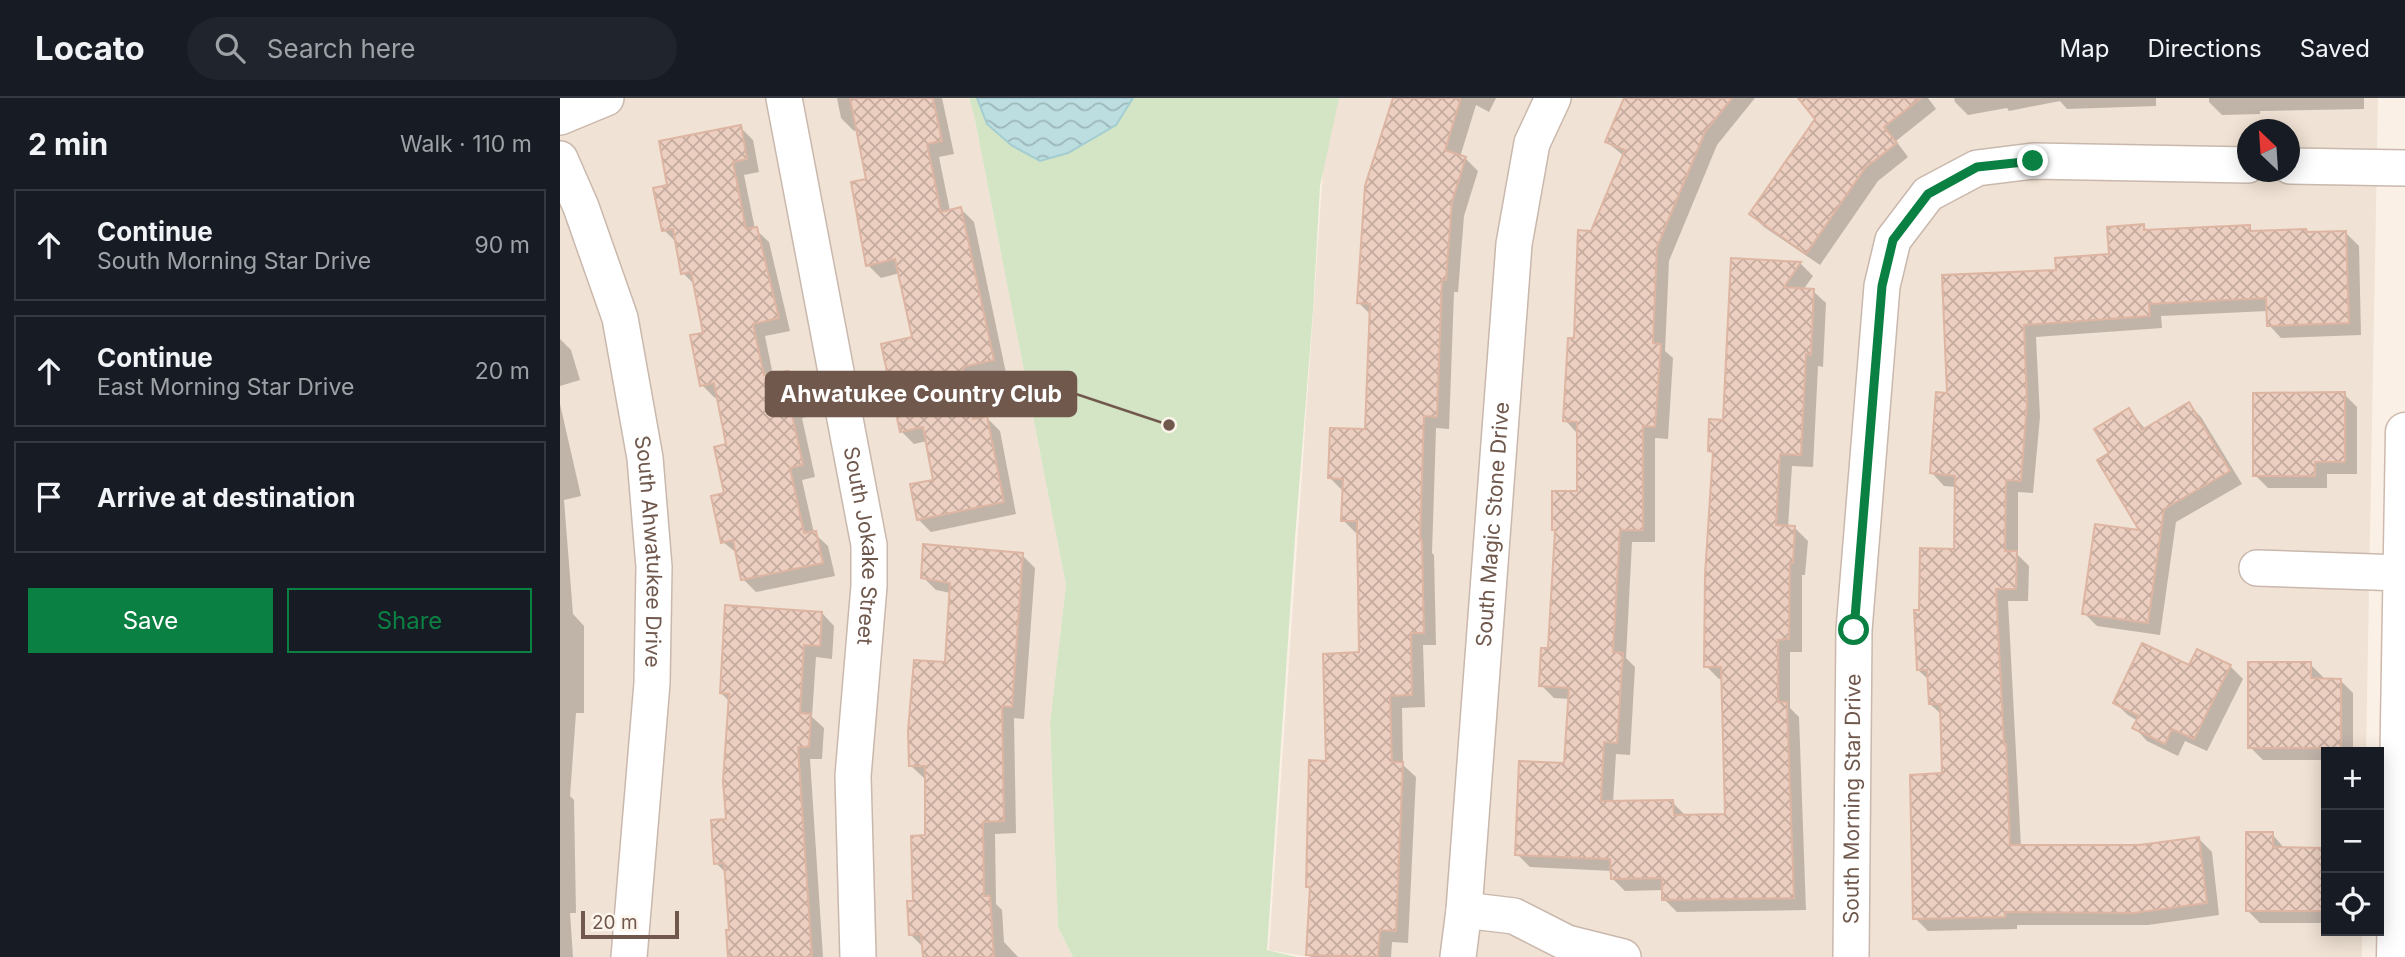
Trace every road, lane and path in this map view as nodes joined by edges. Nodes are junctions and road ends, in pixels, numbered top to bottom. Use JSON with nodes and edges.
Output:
{"nodes":[{"id":1,"x":606,"y":98,"type":"edge"},
{"id":2,"x":784,"y":98,"type":"edge"},
{"id":3,"x":1553,"y":98,"type":"edge"},
{"id":4,"x":560,"y":117,"type":"edge"},
{"id":5,"x":560,"y":159,"type":"edge"},
{"id":6,"x":2237,"y":165,"type":"edge"},
{"id":7,"x":2300,"y":166,"type":"edge"},
{"id":8,"x":2405,"y":168,"type":"edge"},
{"id":9,"x":2405,"y":432,"type":"edge"},
{"id":10,"x":2257,"y":568,"type":"dead end"},
{"id":11,"x":2402,"y":573,"type":"junction"},
{"id":12,"x":1464,"y":910,"type":"junction"},
{"id":13,"x":629,"y":957,"type":"edge"},
{"id":14,"x":858,"y":957,"type":"edge"},
{"id":15,"x":1458,"y":957,"type":"edge"},
{"id":16,"x":1623,"y":957,"type":"edge"},
{"id":17,"x":1851,"y":957,"type":"edge"},
{"id":18,"x":2396,"y":957,"type":"edge"}],
"edges":[{"from":1,"to":4,"type":"street"},
{"from":2,"to":14,"type":"street","name":"South Jokake Street"},
{"from":3,"to":12,"type":"street","name":"South Magic Stone Drive"},
{"from":5,"to":13,"type":"street","name":"South Ahwatukee Drive"},
{"from":6,"to":17,"type":"street","name":"South Morning Star Drive"},
{"from":7,"to":8,"type":"street"},
{"from":9,"to":11,"type":"street"},
{"from":10,"to":11,"type":"street"},
{"from":11,"to":18,"type":"street"},
{"from":12,"to":15,"type":"street","name":"South Magic Stone Drive"},
{"from":12,"to":16,"type":"street"}]}
